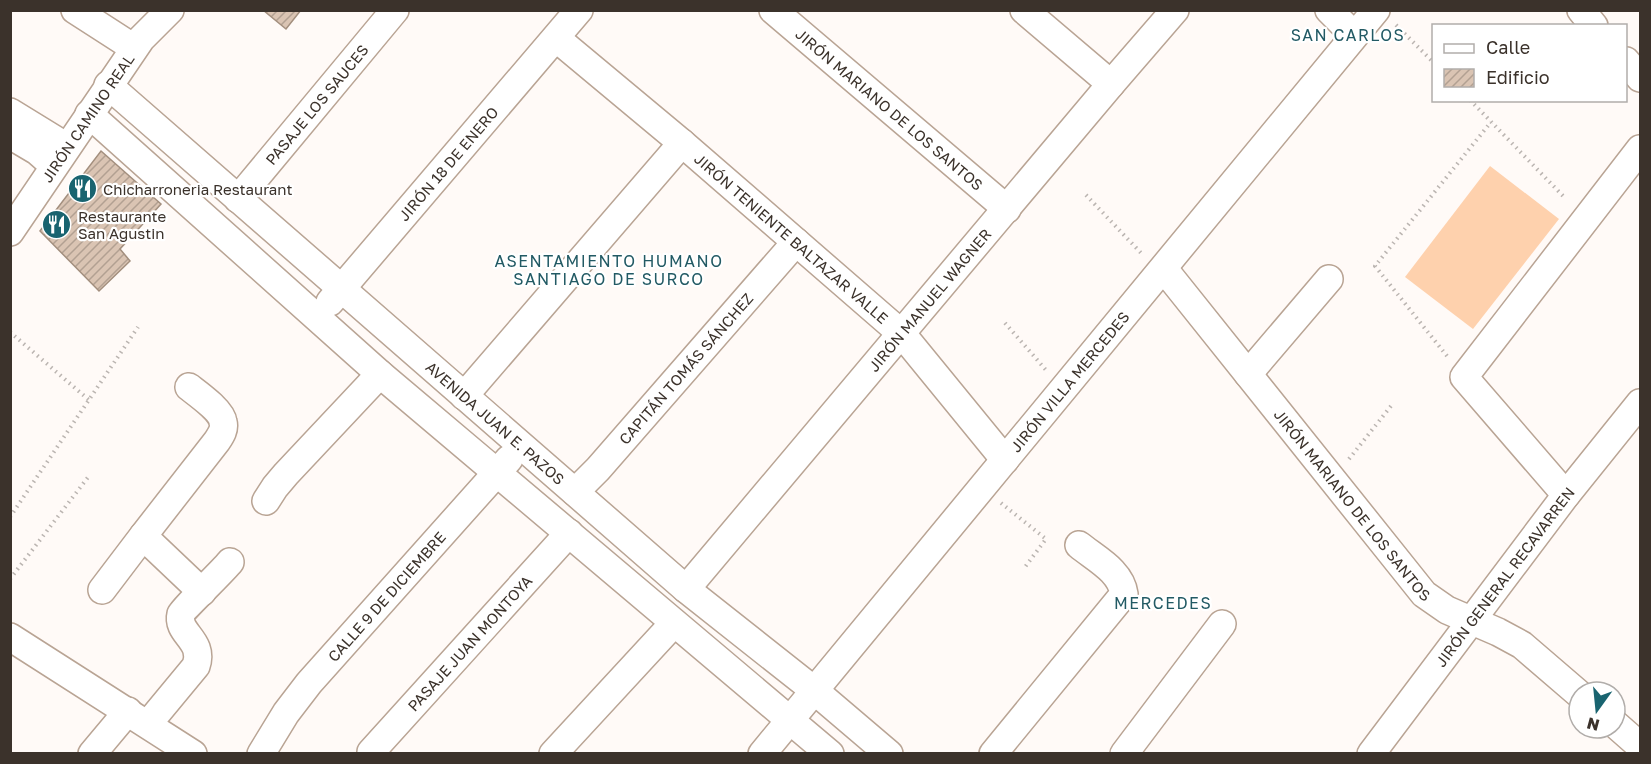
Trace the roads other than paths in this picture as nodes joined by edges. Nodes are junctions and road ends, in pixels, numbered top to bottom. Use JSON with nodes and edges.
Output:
{"nodes":[{"id":1,"x":75,"y":10,"type":"edge"},
{"id":2,"x":170,"y":10,"type":"edge"},
{"id":3,"x":395,"y":10,"type":"edge"},
{"id":4,"x":579,"y":10,"type":"edge"},
{"id":5,"x":773,"y":10,"type":"edge"},
{"id":6,"x":1024,"y":10,"type":"edge"},
{"id":7,"x":1175,"y":10,"type":"edge"},
{"id":8,"x":1329,"y":10,"type":"edge"},
{"id":9,"x":1383,"y":14,"type":"edge"},
{"id":10,"x":1354,"y":35,"type":"junction"},
{"id":11,"x":556,"y":38,"type":"junction"},
{"id":12,"x":134,"y":48,"type":"junction"},
{"id":13,"x":1627,"y":62,"type":"edge"},
{"id":14,"x":1641,"y":78,"type":"edge"},
{"id":15,"x":1111,"y":84,"type":"junction"},
{"id":16,"x":108,"y":85,"type":"junction"},
{"id":17,"x":10,"y":112,"type":"edge"},
{"id":18,"x":89,"y":114,"type":"junction"},
{"id":19,"x":10,"y":135,"type":"edge"},
{"id":20,"x":682,"y":143,"type":"junction"},
{"id":21,"x":1641,"y":149,"type":"edge"},
{"id":22,"x":60,"y":157,"type":"junction"},
{"id":23,"x":238,"y":199,"type":"junction"},
{"id":24,"x":1007,"y":209,"type":"junction"},
{"id":25,"x":10,"y":232,"type":"edge"},
{"id":26,"x":796,"y":242,"type":"junction"},
{"id":27,"x":1162,"y":271,"type":"junction"},
{"id":28,"x":1329,"y":279,"type":"dead end"},
{"id":29,"x":341,"y":289,"type":"junction"},
{"id":30,"x":317,"y":317,"type":"junction"},
{"id":31,"x":902,"y":334,"type":"junction"},
{"id":32,"x":380,"y":374,"type":"junction"},
{"id":33,"x":1248,"y":374,"type":"junction"},
{"id":34,"x":189,"y":387,"type":"dead end"},
{"id":35,"x":464,"y":396,"type":"junction"},
{"id":36,"x":1641,"y":403,"type":"edge"},
{"id":37,"x":521,"y":445,"type":"junction"},
{"id":38,"x":1005,"y":460,"type":"junction"},
{"id":39,"x":497,"y":473,"type":"junction"},
{"id":40,"x":575,"y":492,"type":"junction"},
{"id":41,"x":1566,"y":495,"type":"junction"},
{"id":42,"x":266,"y":501,"type":"dead end"},
{"id":43,"x":569,"y":534,"type":"junction"},
{"id":44,"x":143,"y":536,"type":"junction"},
{"id":45,"x":1079,"y":545,"type":"dead end"},
{"id":46,"x":230,"y":562,"type":"dead end"},
{"id":47,"x":102,"y":590,"type":"dead end"},
{"id":48,"x":686,"y":590,"type":"junction"},
{"id":49,"x":202,"y":592,"type":"junction"},
{"id":50,"x":1471,"y":621,"type":"junction"},
{"id":51,"x":674,"y":623,"type":"junction"},
{"id":52,"x":1222,"y":624,"type":"dead end"},
{"id":53,"x":10,"y":637,"type":"edge"},
{"id":54,"x":1567,"y":684,"type":"edge"},
{"id":55,"x":815,"y":691,"type":"junction"},
{"id":56,"x":138,"y":718,"type":"junction"},
{"id":57,"x":791,"y":721,"type":"junction"},
{"id":58,"x":1627,"y":734,"type":"edge"},
{"id":59,"x":1641,"y":746,"type":"edge"},
{"id":60,"x":1380,"y":750,"type":"edge"},
{"id":61,"x":371,"y":752,"type":"dead end"},
{"id":62,"x":92,"y":753,"type":"edge"},
{"id":63,"x":193,"y":753,"type":"edge"},
{"id":64,"x":261,"y":753,"type":"edge"},
{"id":65,"x":553,"y":753,"type":"edge"},
{"id":66,"x":762,"y":753,"type":"edge"},
{"id":67,"x":830,"y":753,"type":"edge"},
{"id":68,"x":889,"y":753,"type":"edge"},
{"id":69,"x":993,"y":753,"type":"edge"},
{"id":70,"x":1124,"y":753,"type":"edge"}],
"edges":[{"from":1,"to":12,"type":"street"},
{"from":2,"to":12,"type":"street","name":"JIRÓN CAMINO REAL"},
{"from":3,"to":23,"type":"street","name":"PASAJE LOS SAUCES"},
{"from":4,"to":11,"type":"street","name":"JIRÓN 18 DE ENERO"},
{"from":5,"to":24,"type":"street","name":"JIRÓN MARIANO DE LOS SANTOS"},
{"from":6,"to":15,"type":"street"},
{"from":7,"to":15,"type":"street","name":"JIRÓN MANUEL WAGNER"},
{"from":8,"to":10,"type":"street"},
{"from":9,"to":10,"type":"street","name":"JIRÓN VILLA MERCEDES"},
{"from":10,"to":27,"type":"street","name":"JIRÓN VILLA MERCEDES"},
{"from":11,"to":20,"type":"street","name":"JIRÓN TENIENTE BALTAZAR VALLE"},
{"from":11,"to":29,"type":"street","name":"JIRÓN 18 DE ENERO"},
{"from":12,"to":16,"type":"street","name":"JIRÓN CAMINO REAL"},
{"from":13,"to":14,"type":"street"},
{"from":15,"to":24,"type":"street","name":"JIRÓN MANUEL WAGNER"},
{"from":16,"to":18,"type":"street","name":"JIRÓN CAMINO REAL"},
{"from":16,"to":23,"type":"street","name":"AVENIDA JUAN E. PAZOS"},
{"from":17,"to":22,"type":"street"},
{"from":18,"to":22,"type":"street","name":"JIRÓN CAMINO REAL"},
{"from":18,"to":30,"type":"street"},
{"from":19,"to":22,"type":"street"},
{"from":20,"to":26,"type":"street","name":"JIRÓN TENIENTE BALTAZAR VALLE"},
{"from":20,"to":35,"type":"street"},
{"from":21,"to":41,"type":"street"},
{"from":22,"to":25,"type":"street","name":"JIRÓN CAMINO REAL"},
{"from":23,"to":29,"type":"street","name":"AVENIDA JUAN E. PAZOS"},
{"from":24,"to":31,"type":"street","name":"JIRÓN MANUEL WAGNER"},
{"from":26,"to":31,"type":"street","name":"JIRÓN TENIENTE BALTAZAR VALLE"},
{"from":26,"to":40,"type":"street","name":"CAPITÁN TOMÁS SÁNCHEZ"},
{"from":27,"to":33,"type":"street","name":"JIRÓN MARIANO DE LOS SANTOS"},
{"from":27,"to":38,"type":"street","name":"JIRÓN VILLA MERCEDES"},
{"from":28,"to":33,"type":"street"},
{"from":29,"to":30,"type":"street","name":"JIRÓN 18 DE ENERO"},
{"from":29,"to":35,"type":"street","name":"AVENIDA JUAN E. PAZOS"},
{"from":30,"to":32,"type":"street"},
{"from":31,"to":38,"type":"street","name":"JIRÓN TENIENTE BALTAZAR VALLE"},
{"from":31,"to":48,"type":"street","name":"JIRÓN MANUEL WAGNER"},
{"from":32,"to":39,"type":"street"},
{"from":32,"to":42,"type":"street"},
{"from":33,"to":50,"type":"street","name":"JIRÓN MARIANO DE LOS SANTOS"},
{"from":34,"to":44,"type":"street"},
{"from":35,"to":37,"type":"street","name":"AVENIDA JUAN E. PAZOS"},
{"from":36,"to":41,"type":"street","name":"JIRÓN GENERAL RECAVARREN"},
{"from":37,"to":39,"type":"street","name":"CALLE 9 DE DICIEMBRE"},
{"from":37,"to":40,"type":"street","name":"AVENIDA JUAN E. PAZOS"},
{"from":38,"to":55,"type":"street","name":"JIRÓN VILLA MERCEDES"},
{"from":39,"to":43,"type":"street"},
{"from":39,"to":64,"type":"street","name":"CALLE 9 DE DICIEMBRE"},
{"from":40,"to":48,"type":"street","name":"AVENIDA JUAN E. PAZOS"},
{"from":41,"to":50,"type":"street","name":"JIRÓN GENERAL RECAVARREN"},
{"from":43,"to":51,"type":"street"},
{"from":43,"to":61,"type":"street","name":"PASAJE JUAN MONTOYA"},
{"from":44,"to":47,"type":"street"},
{"from":44,"to":49,"type":"street"},
{"from":45,"to":69,"type":"street"},
{"from":46,"to":49,"type":"street"},
{"from":48,"to":55,"type":"street","name":"AVENIDA JUAN E. PAZOS"},
{"from":49,"to":56,"type":"street"},
{"from":50,"to":54,"type":"street","name":"JIRÓN MARIANO DE LOS SANTOS"},
{"from":50,"to":60,"type":"street","name":"JIRÓN GENERAL RECAVARREN"},
{"from":51,"to":57,"type":"street"},
{"from":51,"to":65,"type":"street"},
{"from":52,"to":70,"type":"street"},
{"from":53,"to":56,"type":"street"},
{"from":55,"to":57,"type":"street","name":"JIRÓN VILLA MERCEDES"},
{"from":55,"to":68,"type":"street","name":"AVENIDA JUAN E. PAZOS"},
{"from":56,"to":62,"type":"street"},
{"from":56,"to":63,"type":"street"},
{"from":57,"to":66,"type":"street","name":"JIRÓN VILLA MERCEDES"},
{"from":57,"to":67,"type":"street"},
{"from":58,"to":59,"type":"street"}]}
